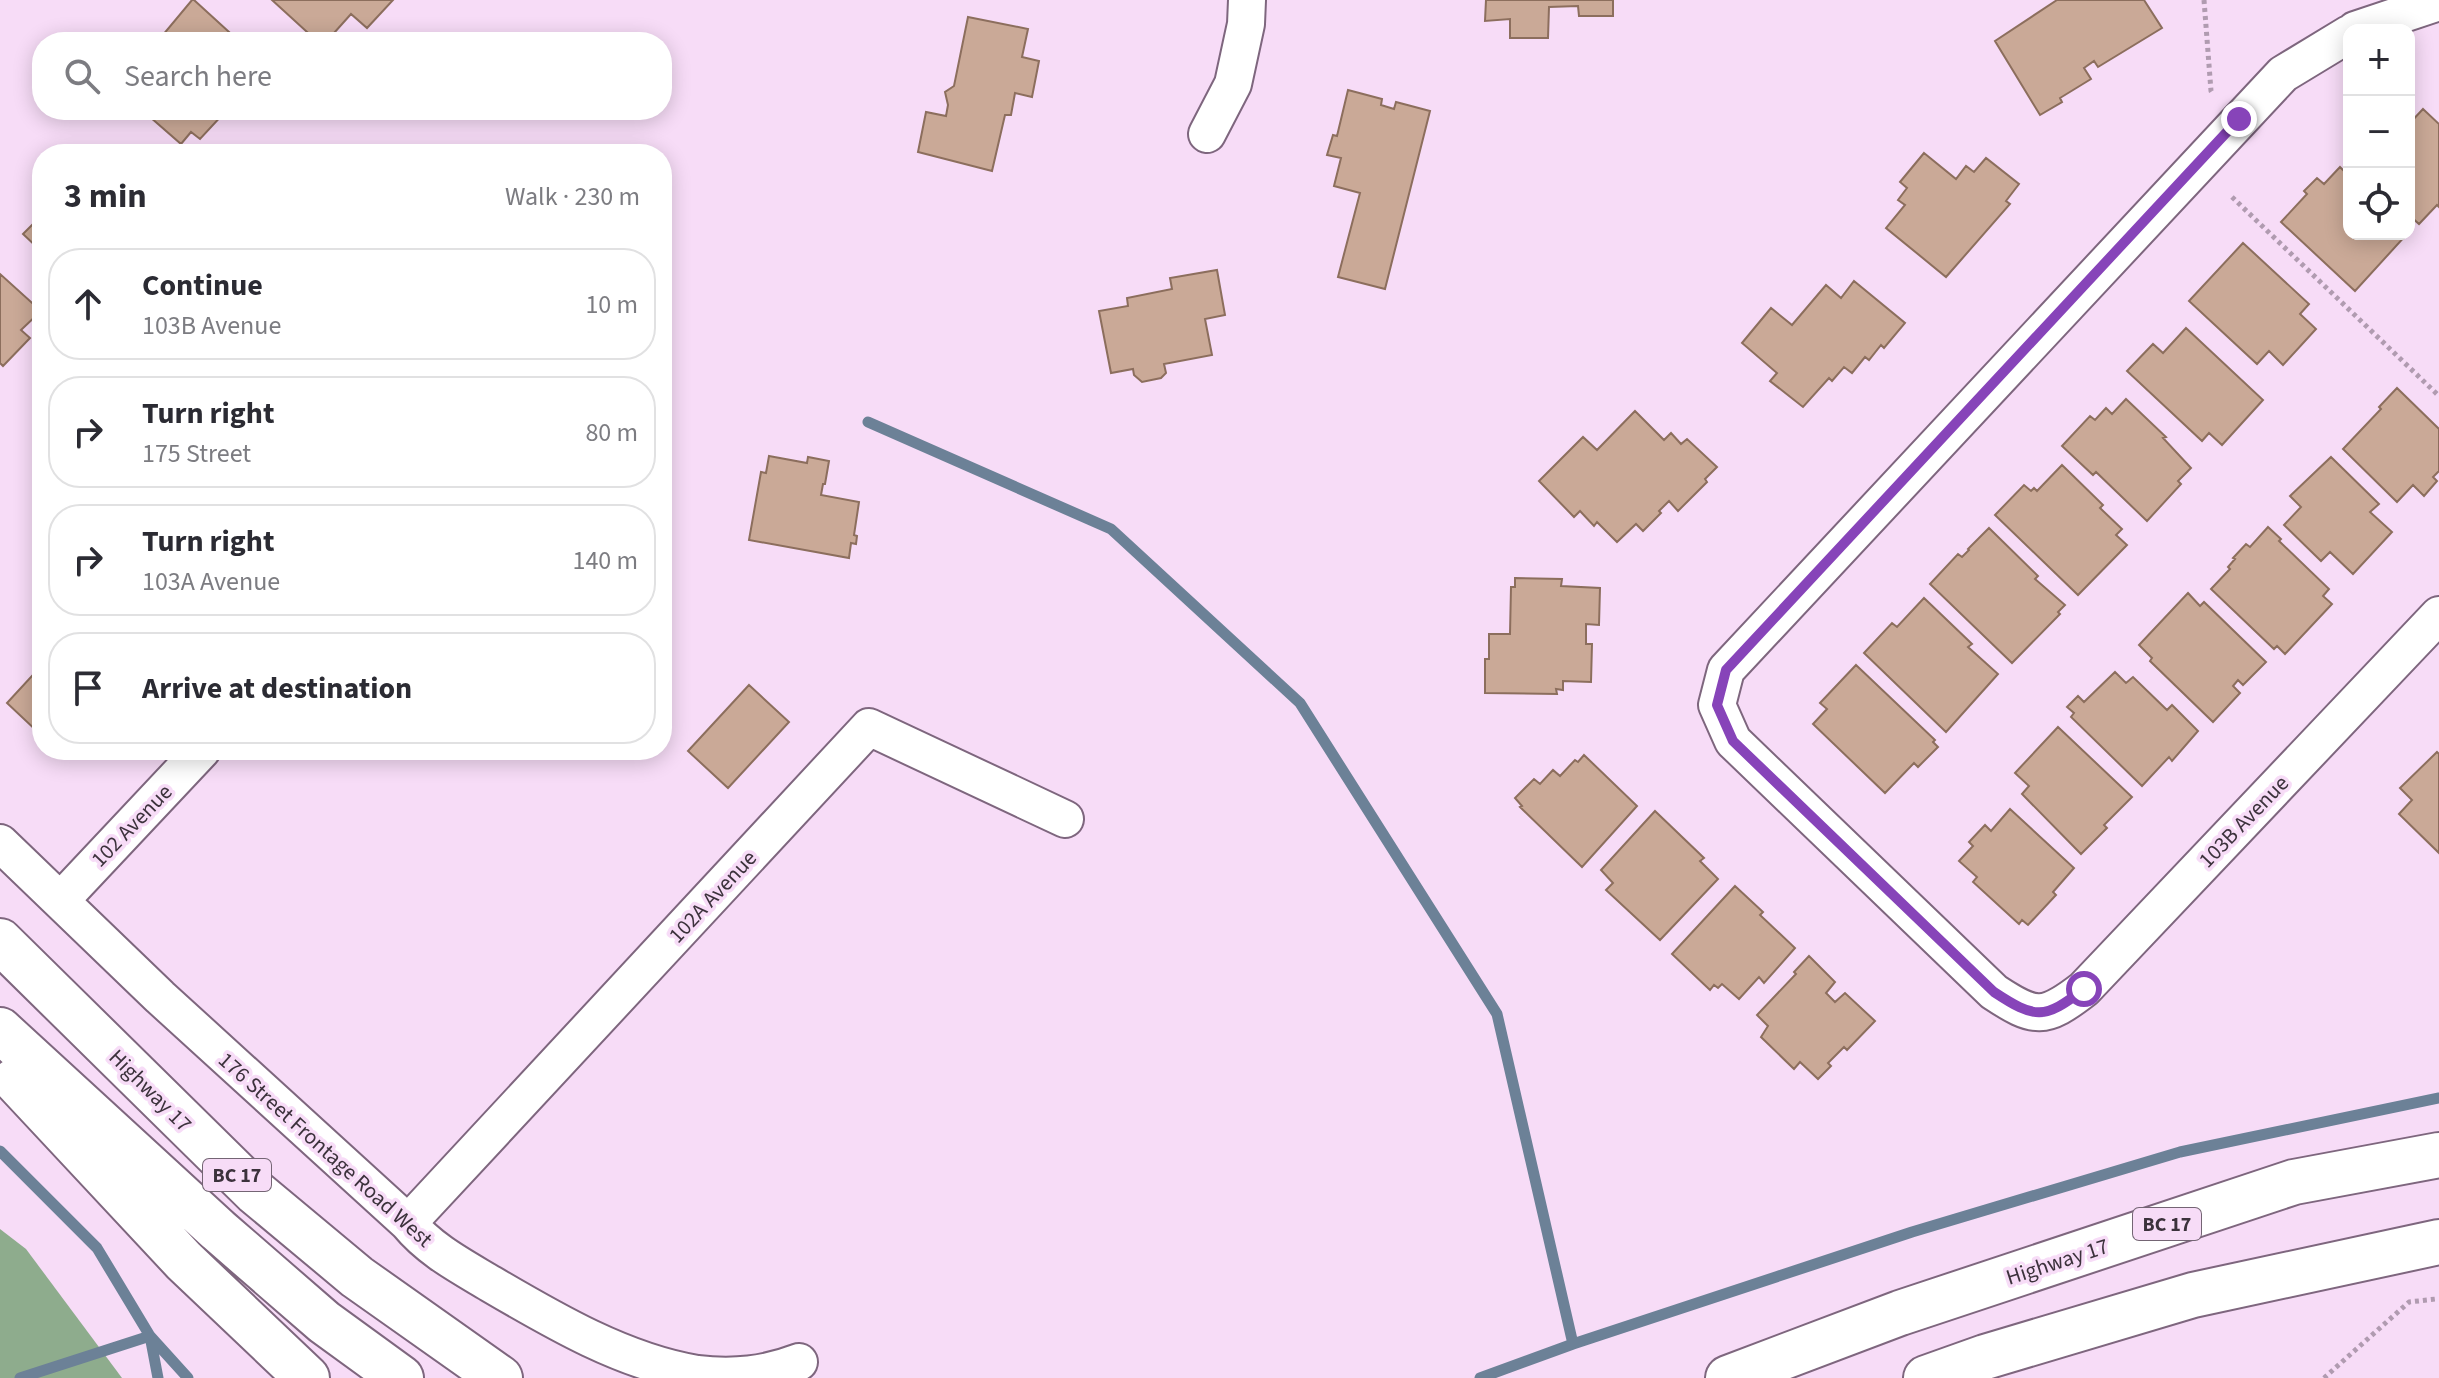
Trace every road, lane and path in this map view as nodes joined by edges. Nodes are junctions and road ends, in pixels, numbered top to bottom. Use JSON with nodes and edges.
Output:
{"nodes":[{"id":1,"x":1247,"y":0,"type":"edge"},
{"id":2,"x":2204,"y":0,"type":"edge"},
{"id":3,"x":2439,"y":2,"type":"edge"},
{"id":4,"x":2373,"y":24,"type":"edge"},
{"id":5,"x":2343,"y":38,"type":"edge"},
{"id":6,"x":2216,"y":97,"type":"dead end"},
{"id":7,"x":1207,"y":134,"type":"dead end"},
{"id":8,"x":2232,"y":197,"type":"dead end"},
{"id":9,"x":2439,"y":396,"type":"edge"},
{"id":10,"x":2439,"y":615,"type":"edge"},
{"id":11,"x":193,"y":760,"type":"edge"},
{"id":12,"x":1065,"y":819,"type":"dead end"},
{"id":13,"x":0,"y":843,"type":"edge"},
{"id":14,"x":61,"y":900,"type":"junction"},
{"id":15,"x":0,"y":941,"type":"edge"},
{"id":16,"x":0,"y":1030,"type":"edge"},
{"id":17,"x":0,"y":1063,"type":"edge"},
{"id":18,"x":2439,"y":1155,"type":"edge"},
{"id":19,"x":408,"y":1223,"type":"junction"},
{"id":20,"x":2439,"y":1242,"type":"edge"},
{"id":21,"x":2436,"y":1299,"type":"dead end"},
{"id":22,"x":799,"y":1362,"type":"dead end"},
{"id":23,"x":307,"y":1378,"type":"edge"},
{"id":24,"x":401,"y":1378,"type":"edge"},
{"id":25,"x":500,"y":1378,"type":"edge"},
{"id":26,"x":1728,"y":1378,"type":"edge"},
{"id":27,"x":1926,"y":1378,"type":"edge"},
{"id":28,"x":2324,"y":1378,"type":"edge"}],
"edges":[{"from":1,"to":7,"type":"street"},
{"from":2,"to":6,"type":"path"},
{"from":3,"to":4,"type":"street"},
{"from":5,"to":10,"type":"street","name":"103B Avenue"},
{"from":8,"to":9,"type":"path"},
{"from":11,"to":14,"type":"street","name":"102 Avenue"},
{"from":12,"to":19,"type":"street","name":"102A Avenue"},
{"from":13,"to":14,"type":"street","name":"176 Street Frontage Road West"},
{"from":14,"to":19,"type":"street","name":"176 Street Frontage Road West"},
{"from":15,"to":25,"type":"highway","name":"Highway 17","number":"BC 17"},
{"from":16,"to":24,"type":"highway","number":"BC 17"},
{"from":17,"to":23,"type":"highway"},
{"from":18,"to":26,"type":"highway","name":"Highway 17","number":"BC 17"},
{"from":19,"to":22,"type":"street","name":"176 Street Frontage Road West"},
{"from":20,"to":27,"type":"highway"},
{"from":21,"to":28,"type":"path"}]}
